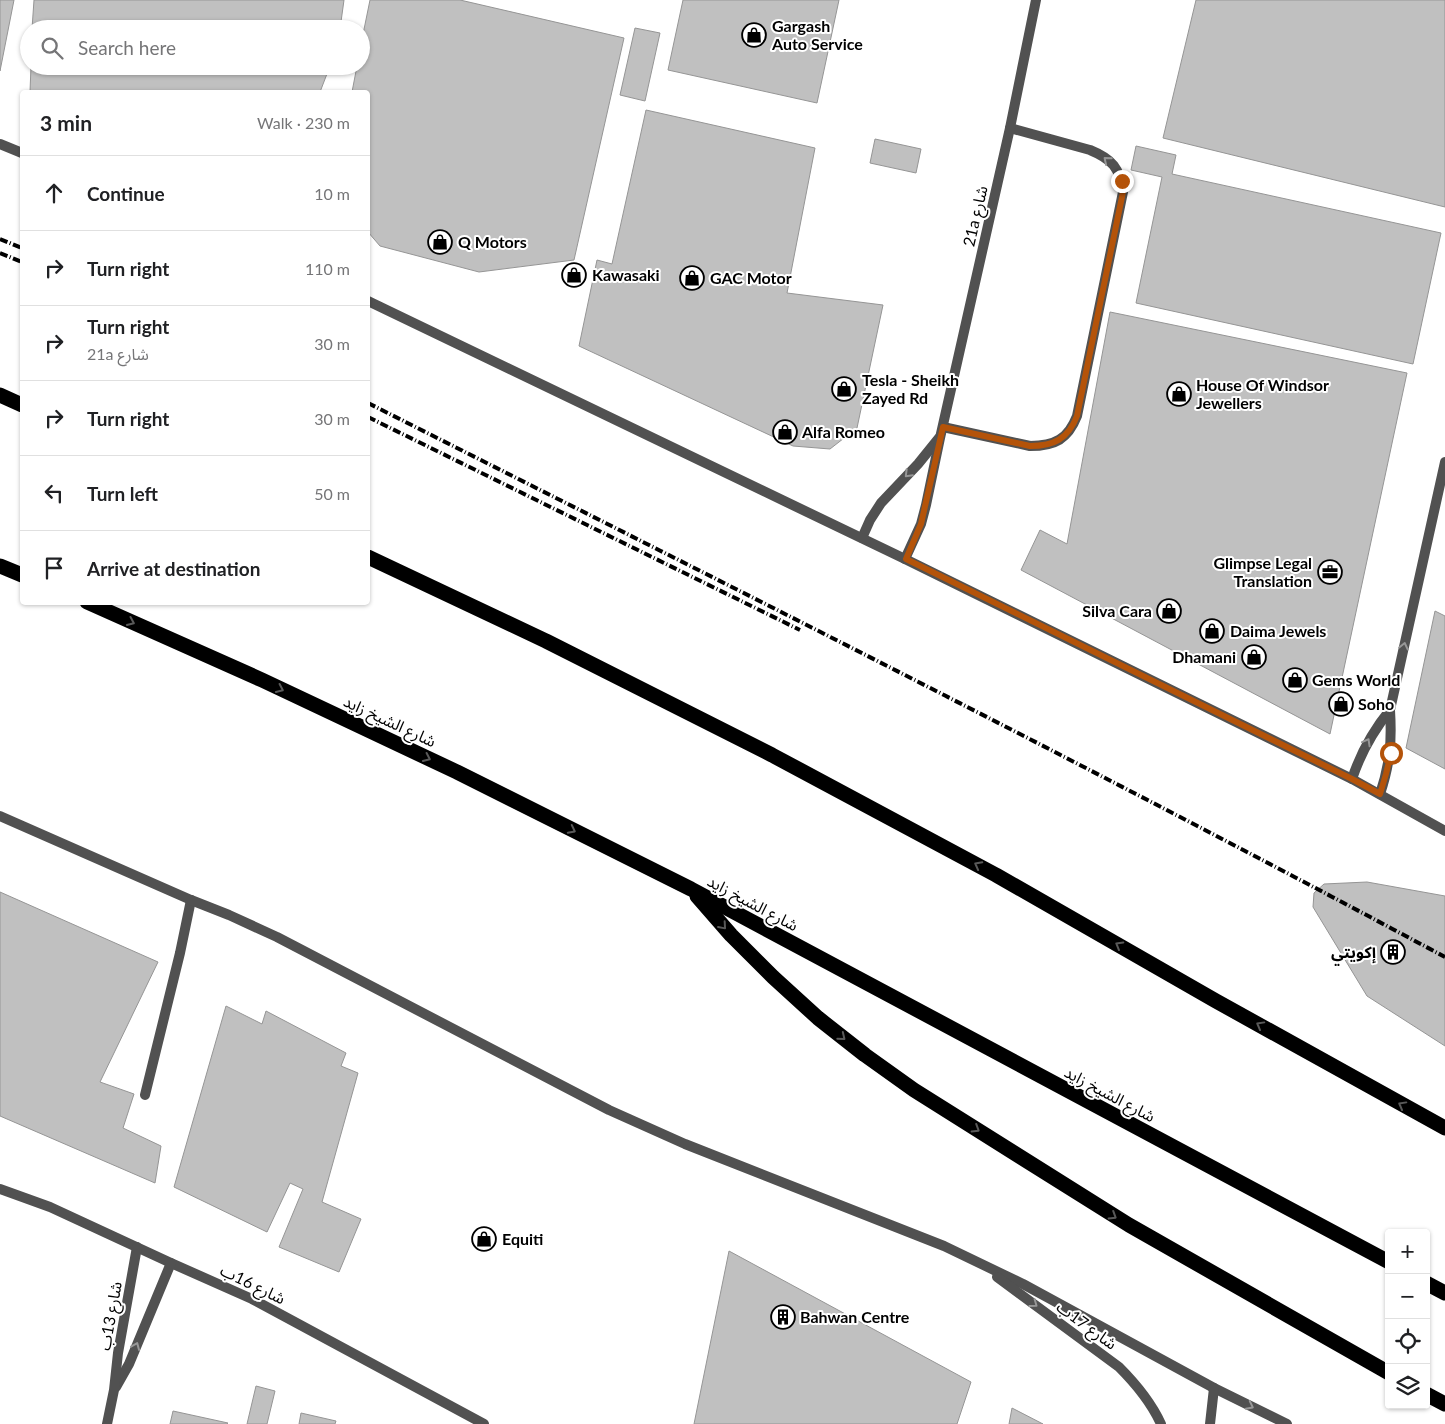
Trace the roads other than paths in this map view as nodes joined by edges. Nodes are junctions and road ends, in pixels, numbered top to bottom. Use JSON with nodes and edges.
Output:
{"nodes":[{"id":1,"x":1036,"y":0,"type":"edge"},
{"id":2,"x":1010,"y":128,"type":"junction"},
{"id":3,"x":0,"y":144,"type":"edge"},
{"id":4,"x":20,"y":152,"type":"edge"},
{"id":5,"x":370,"y":302,"type":"edge"},
{"id":6,"x":0,"y":396,"type":"edge"},
{"id":7,"x":20,"y":404,"type":"edge"},
{"id":8,"x":943,"y":427,"type":"junction"},
{"id":9,"x":940,"y":438,"type":"junction"},
{"id":10,"x":1445,"y":462,"type":"edge"},
{"id":11,"x":862,"y":538,"type":"junction"},
{"id":12,"x":370,"y":558,"type":"edge"},
{"id":13,"x":906,"y":559,"type":"junction"},
{"id":14,"x":0,"y":566,"type":"edge"},
{"id":15,"x":20,"y":574,"type":"edge"},
{"id":16,"x":94,"y":605,"type":"edge"},
{"id":17,"x":1390,"y":710,"type":"junction"},
{"id":18,"x":1352,"y":779,"type":"junction"},
{"id":19,"x":1380,"y":794,"type":"junction"},
{"id":20,"x":0,"y":816,"type":"edge"},
{"id":21,"x":1445,"y":831,"type":"edge"},
{"id":22,"x":691,"y":889,"type":"junction"},
{"id":23,"x":191,"y":900,"type":"junction"},
{"id":24,"x":145,"y":1095,"type":"dead end"},
{"id":25,"x":1445,"y":1128,"type":"edge"},
{"id":26,"x":0,"y":1188,"type":"edge"},
{"id":27,"x":137,"y":1247,"type":"junction"},
{"id":28,"x":1385,"y":1260,"type":"edge"},
{"id":29,"x":171,"y":1263,"type":"junction"},
{"id":30,"x":980,"y":1264,"type":"junction"},
{"id":31,"x":1430,"y":1284,"type":"edge"},
{"id":32,"x":1445,"y":1293,"type":"edge"},
{"id":33,"x":1385,"y":1371,"type":"edge"},
{"id":34,"x":1214,"y":1388,"type":"junction"},
{"id":35,"x":114,"y":1390,"type":"junction"},
{"id":36,"x":1430,"y":1396,"type":"edge"},
{"id":37,"x":1445,"y":1404,"type":"edge"},
{"id":38,"x":107,"y":1424,"type":"edge"},
{"id":39,"x":484,"y":1424,"type":"edge"},
{"id":40,"x":1161,"y":1424,"type":"edge"},
{"id":41,"x":1210,"y":1424,"type":"edge"},
{"id":42,"x":1287,"y":1424,"type":"edge"}],
"edges":[{"from":1,"to":2,"type":"street","name":"21a شارع"},
{"from":2,"to":8,"type":"street","name":"21a شارع"},
{"from":8,"to":2,"type":"street","one_way":true},
{"from":3,"to":4,"type":"street"},
{"from":5,"to":11,"type":"street"},
{"from":6,"to":7,"type":"highway"},
{"from":8,"to":9,"type":"street","name":"21a شارع"},
{"from":9,"to":11,"type":"street","name":"21a شارع","one_way":true},
{"from":9,"to":13,"type":"street","name":"21a شارع"},
{"from":17,"to":10,"type":"street","one_way":true},
{"from":11,"to":13,"type":"street"},
{"from":25,"to":12,"type":"highway","one_way":true},
{"from":13,"to":18,"type":"street"},
{"from":14,"to":15,"type":"highway"},
{"from":16,"to":22,"type":"highway","name":"شارع الشيخ زايد","one_way":true},
{"from":18,"to":17,"type":"street","one_way":true},
{"from":17,"to":19,"type":"street"},
{"from":18,"to":19,"type":"street"},
{"from":19,"to":21,"type":"street"},
{"from":20,"to":23,"type":"street"},
{"from":22,"to":28,"type":"highway","name":"شارع الشيخ زايد"},
{"from":22,"to":33,"type":"highway","one_way":true},
{"from":23,"to":24,"type":"street"},
{"from":23,"to":30,"type":"street"},
{"from":26,"to":27,"type":"street","name":"شارع 16ب"},
{"from":27,"to":29,"type":"street","name":"شارع 16ب"},
{"from":27,"to":35,"type":"street","name":"شارع 13ب"},
{"from":35,"to":29,"type":"street","name":"شارع 13ب","one_way":true},
{"from":29,"to":39,"type":"street","name":"شارع 16ب"},
{"from":30,"to":34,"type":"street"},
{"from":30,"to":40,"type":"street","name":"شارع 17ب","one_way":true},
{"from":31,"to":32,"type":"highway"},
{"from":34,"to":41,"type":"street"},
{"from":34,"to":42,"type":"street","one_way":true},
{"from":35,"to":38,"type":"street","name":"شارع 13ب"},
{"from":36,"to":37,"type":"highway"}]}
